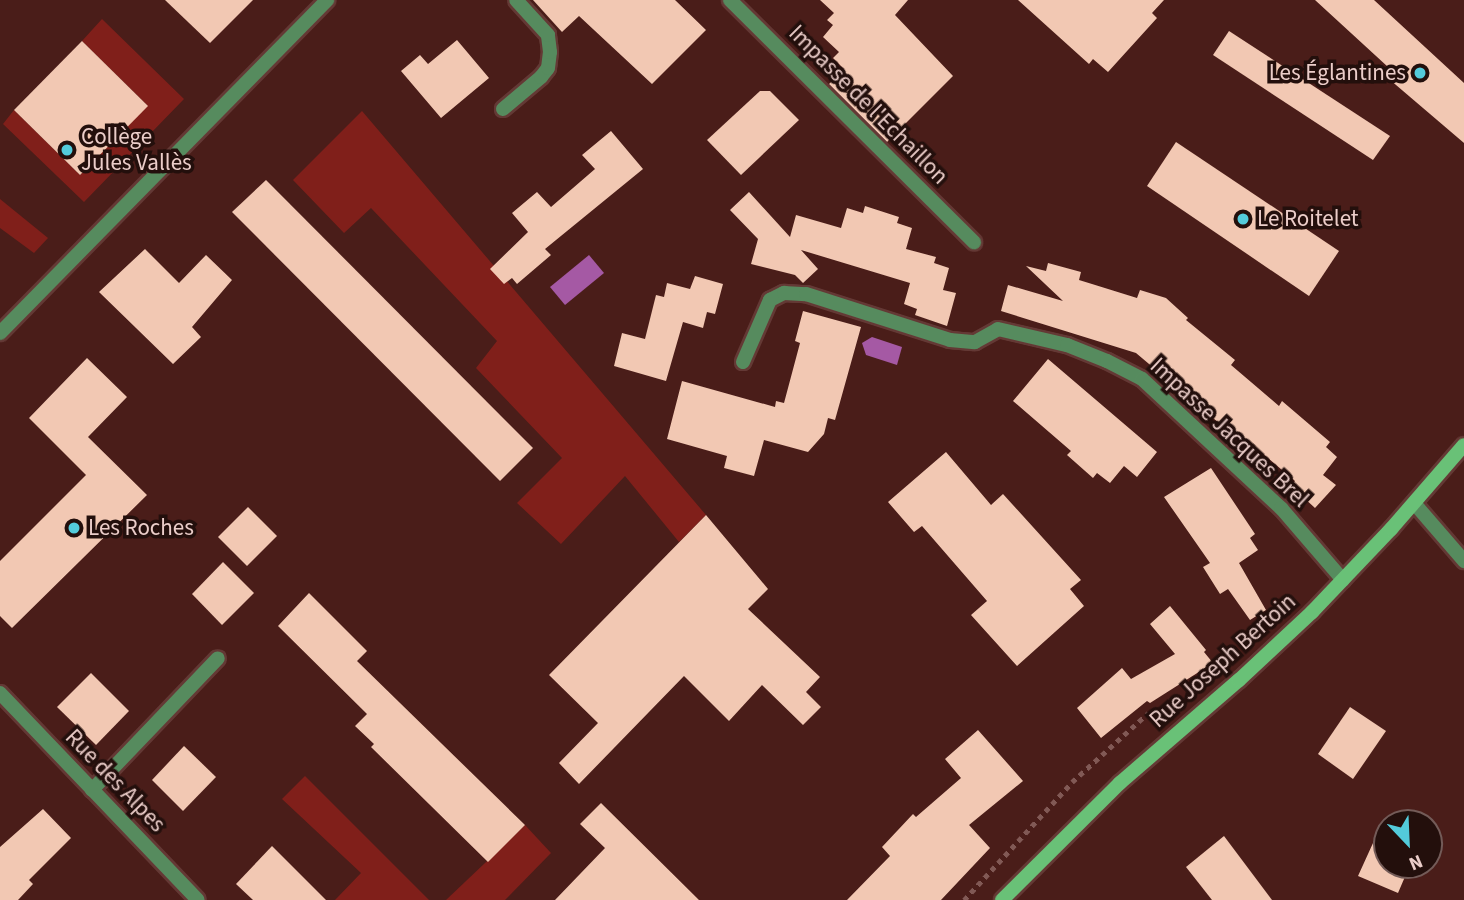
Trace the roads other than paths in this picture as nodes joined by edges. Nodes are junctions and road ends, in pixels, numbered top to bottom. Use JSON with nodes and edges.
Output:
{"nodes":[{"id":1,"x":327,"y":0,"type":"edge"},
{"id":2,"x":516,"y":0,"type":"edge"},
{"id":3,"x":730,"y":0,"type":"edge"},
{"id":4,"x":503,"y":109,"type":"dead end"},
{"id":5,"x":974,"y":242,"type":"dead end"},
{"id":6,"x":0,"y":333,"type":"edge"},
{"id":7,"x":743,"y":362,"type":"dead end"},
{"id":8,"x":1464,"y":445,"type":"edge"},
{"id":9,"x":1414,"y":503,"type":"junction"},
{"id":10,"x":1464,"y":561,"type":"edge"},
{"id":11,"x":1343,"y":580,"type":"junction"},
{"id":12,"x":218,"y":658,"type":"dead end"},
{"id":13,"x":0,"y":693,"type":"edge"},
{"id":14,"x":92,"y":790,"type":"junction"},
{"id":15,"x":198,"y":900,"type":"edge"},
{"id":16,"x":1002,"y":900,"type":"edge"}],
"edges":[{"from":1,"to":6,"type":"street"},
{"from":2,"to":4,"type":"street"},
{"from":3,"to":5,"type":"street","name":"Impasse de l'Echaillon"},
{"from":7,"to":11,"type":"street","name":"Impasse Jacques Brel"},
{"from":8,"to":9,"type":"street","name":"Rue Joseph Bertoin"},
{"from":9,"to":10,"type":"street"},
{"from":9,"to":11,"type":"street","name":"Rue Joseph Bertoin"},
{"from":11,"to":16,"type":"street","name":"Rue Joseph Bertoin"},
{"from":12,"to":14,"type":"street"},
{"from":13,"to":14,"type":"street","name":"Rue des Alpes"},
{"from":14,"to":15,"type":"street","name":"Rue des Alpes"}]}
